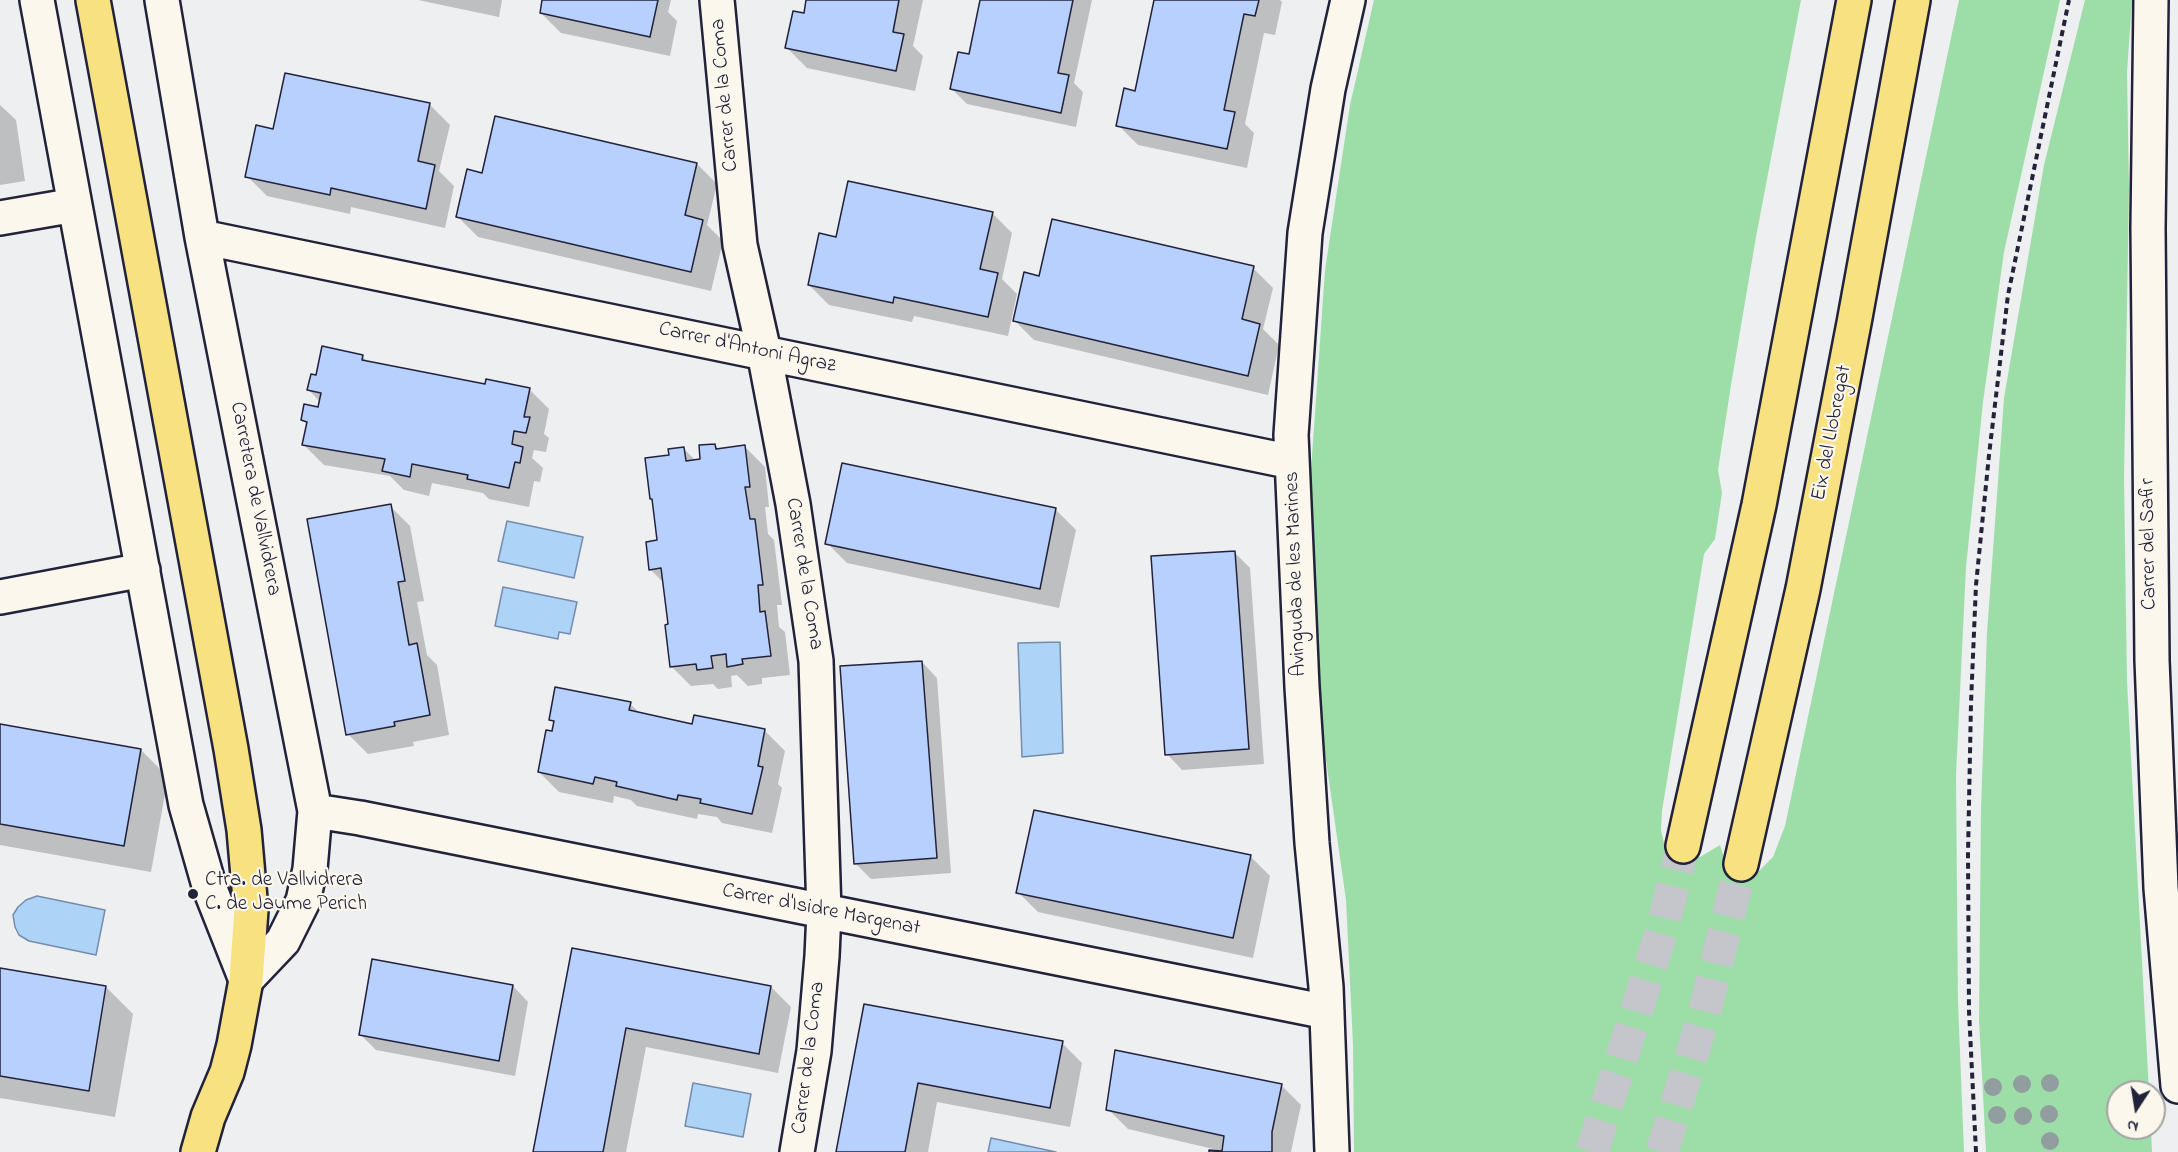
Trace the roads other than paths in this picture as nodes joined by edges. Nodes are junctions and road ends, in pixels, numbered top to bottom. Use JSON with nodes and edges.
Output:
{"nodes":[{"id":1,"x":37,"y":0,"type":"edge"},
{"id":2,"x":93,"y":0,"type":"edge"},
{"id":3,"x":162,"y":0,"type":"edge"},
{"id":4,"x":717,"y":0,"type":"edge"},
{"id":5,"x":1348,"y":0,"type":"edge"},
{"id":6,"x":1854,"y":0,"type":"edge"},
{"id":7,"x":1913,"y":0,"type":"edge"},
{"id":8,"x":2151,"y":0,"type":"edge"},
{"id":9,"x":2164,"y":99,"type":"edge"},
{"id":10,"x":75,"y":206,"type":"junction"},
{"id":11,"x":0,"y":218,"type":"edge"},
{"id":12,"x":202,"y":237,"type":"junction"},
{"id":13,"x":764,"y":352,"type":"junction"},
{"id":14,"x":1292,"y":462,"type":"junction"},
{"id":15,"x":142,"y":570,"type":"junction"},
{"id":16,"x":0,"y":597,"type":"edge"},
{"id":17,"x":2165,"y":646,"type":"edge"},
{"id":18,"x":315,"y":811,"type":"junction"},
{"id":19,"x":1683,"y":846,"type":"tunnel mouth"},
{"id":20,"x":1741,"y":864,"type":"tunnel mouth"},
{"id":21,"x":824,"y":912,"type":"junction"},
{"id":22,"x":246,"y":980,"type":"junction"},
{"id":23,"x":2175,"y":1005,"type":"edge"},
{"id":24,"x":1327,"y":1012,"type":"junction"},
{"id":25,"x":2178,"y":1086,"type":"edge"},
{"id":26,"x":208,"y":1117,"type":"junction"},
{"id":27,"x":179,"y":1152,"type":"edge"},
{"id":28,"x":198,"y":1152,"type":"edge"},
{"id":29,"x":797,"y":1152,"type":"edge"},
{"id":30,"x":1332,"y":1152,"type":"edge"}],
"edges":[{"from":1,"to":10,"type":"street"},
{"from":2,"to":22,"type":"main road"},
{"from":3,"to":12,"type":"street","name":"Carretera de Vallvidrera"},
{"from":4,"to":13,"type":"street","name":"Carrer de la Coma"},
{"from":5,"to":14,"type":"street","name":"Avinguda de les Marines"},
{"from":6,"to":19,"type":"main road"},
{"from":7,"to":20,"type":"main road","name":"Eix del Llobregat"},
{"from":8,"to":9,"type":"street","name":"Carrer del Safir"},
{"from":9,"to":17,"type":"street","name":"Carrer del Safir"},
{"from":10,"to":11,"type":"street"},
{"from":10,"to":15,"type":"street"},
{"from":12,"to":13,"type":"street","name":"Carrer d'Antoni Agraz"},
{"from":12,"to":18,"type":"street","name":"Carretera de Vallvidrera"},
{"from":13,"to":14,"type":"street","name":"Carrer d'Antoni Agraz"},
{"from":13,"to":21,"type":"street","name":"Carrer de la Coma"},
{"from":14,"to":24,"type":"street","name":"Avinguda de les Marines"},
{"from":15,"to":16,"type":"street"},
{"from":15,"to":22,"type":"street"},
{"from":17,"to":23,"type":"street","name":"Carrer del Safir"},
{"from":18,"to":21,"type":"street","name":"Carrer d'Isidre Margenat"},
{"from":18,"to":22,"type":"street","name":"Carretera de Vallvidrera"},
{"from":21,"to":24,"type":"street","name":"Carrer d'Isidre Margenat"},
{"from":21,"to":29,"type":"street","name":"Carrer de la Coma"},
{"from":22,"to":26,"type":"main road"},
{"from":23,"to":25,"type":"street","name":"Carrer del Safir"},
{"from":24,"to":30,"type":"street","name":"Avinguda de les Marines"},
{"from":26,"to":27,"type":"main road"},
{"from":26,"to":28,"type":"main road"}]}
